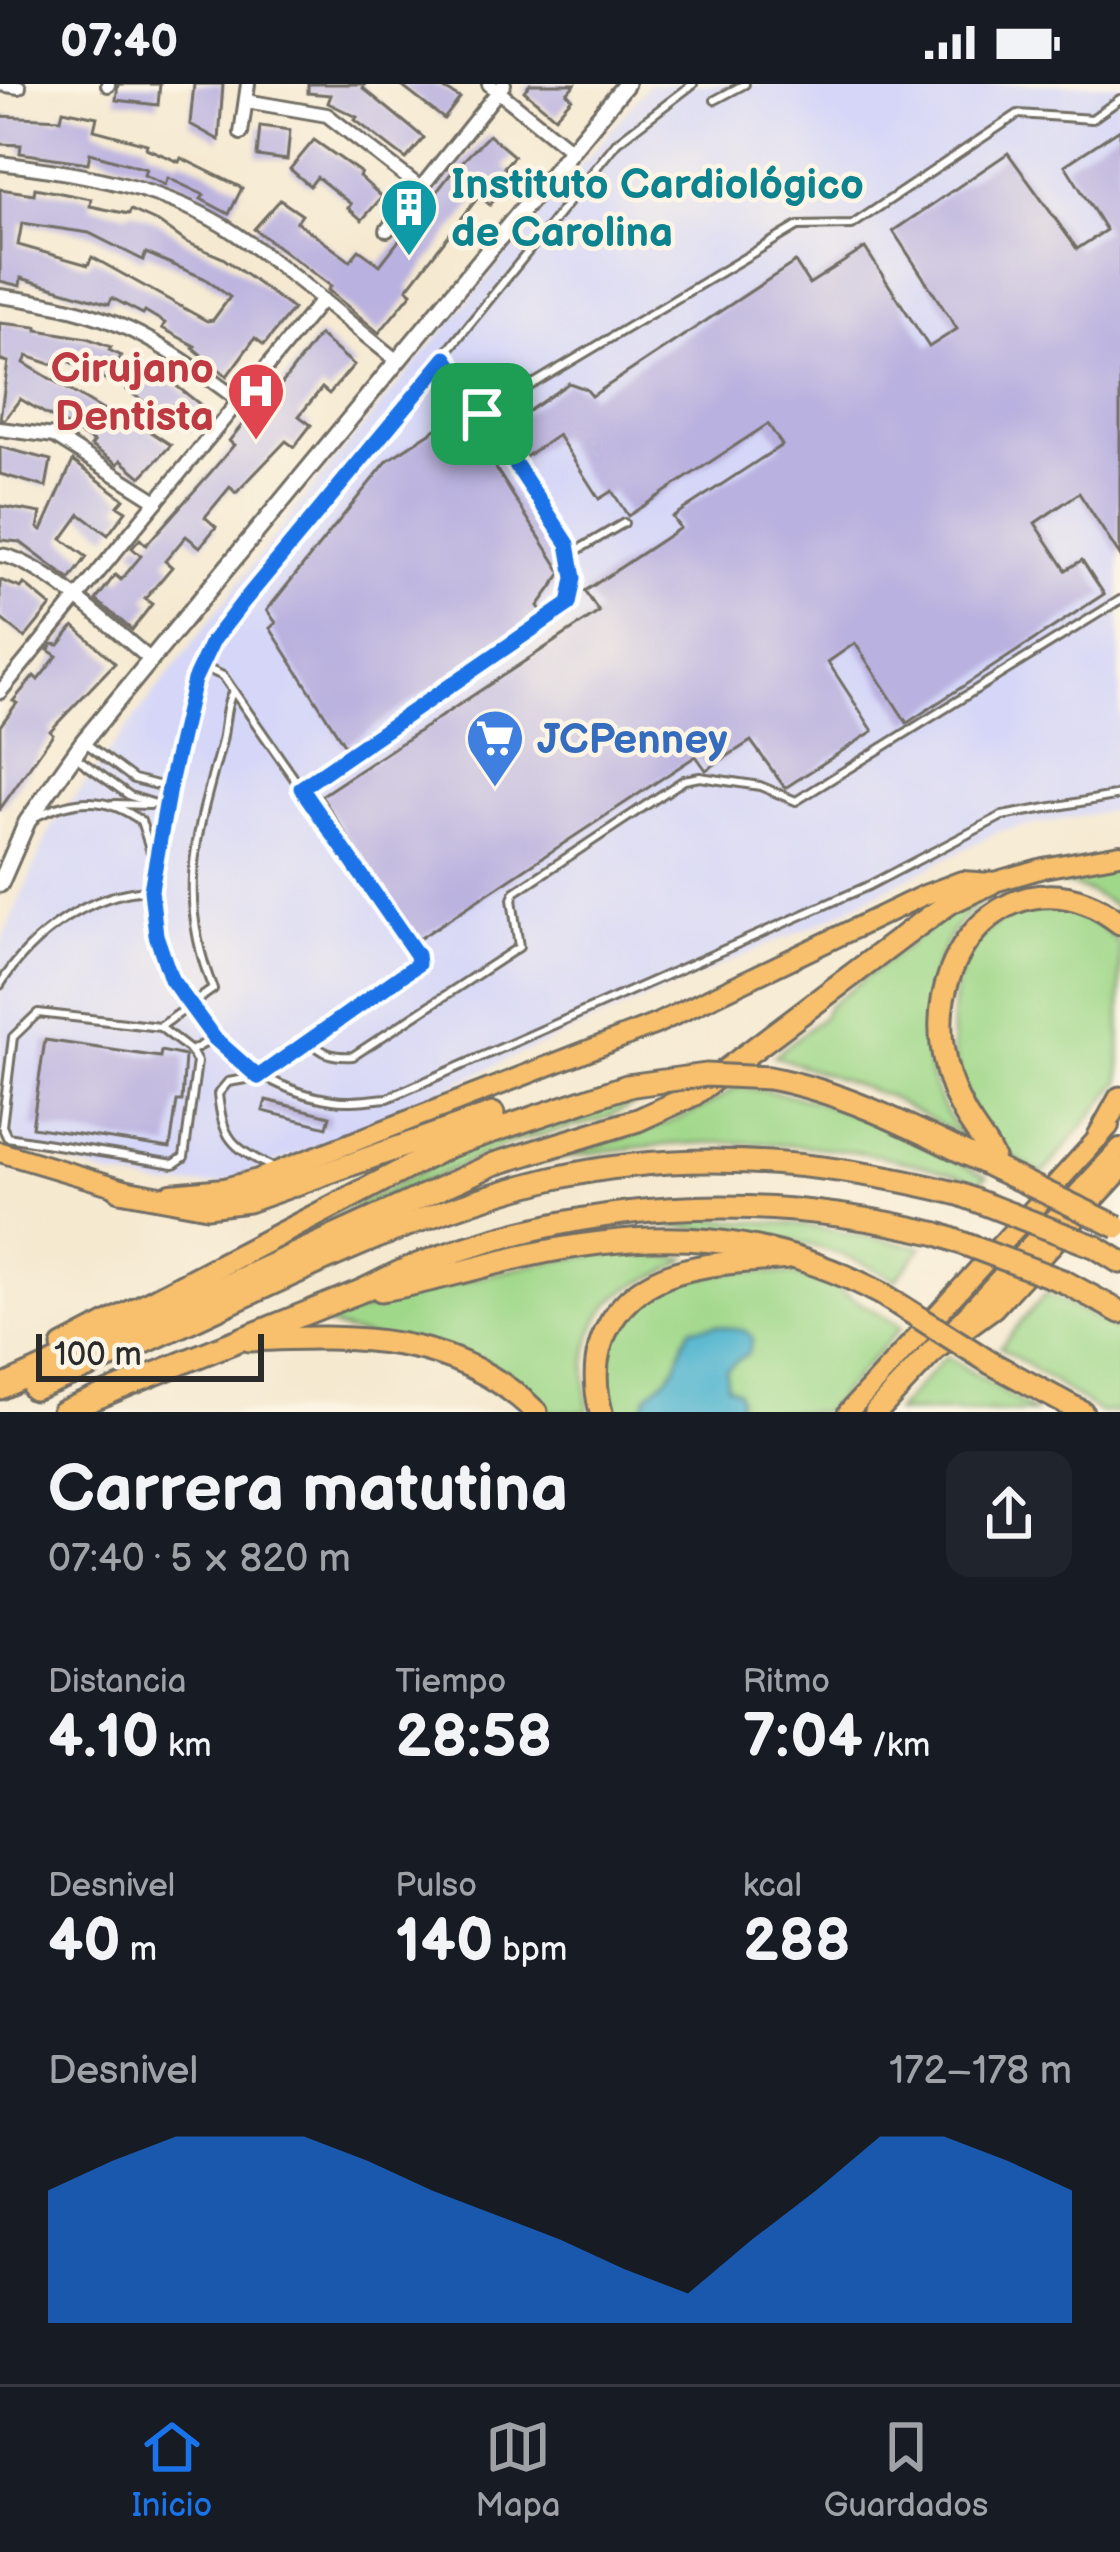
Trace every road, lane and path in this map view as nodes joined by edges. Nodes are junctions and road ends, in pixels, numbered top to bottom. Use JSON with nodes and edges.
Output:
{"nodes":[{"id":1,"x":0,"y":84,"type":"edge"},
{"id":2,"x":248,"y":84,"type":"edge"},
{"id":3,"x":626,"y":84,"type":"edge"},
{"id":4,"x":693,"y":84,"type":"edge"},
{"id":5,"x":745,"y":84,"type":"edge"},
{"id":6,"x":497,"y":86,"type":"edge"},
{"id":7,"x":19,"y":87,"type":"edge"},
{"id":8,"x":1120,"y":99,"type":"edge"},
{"id":9,"x":715,"y":100,"type":"dead end"},
{"id":10,"x":246,"y":101,"type":"junction"},
{"id":11,"x":241,"y":133,"type":"dead end"},
{"id":12,"x":572,"y":150,"type":"junction"},
{"id":13,"x":0,"y":163,"type":"edge"},
{"id":14,"x":418,"y":187,"type":"junction"},
{"id":15,"x":387,"y":230,"type":"dead end"},
{"id":16,"x":0,"y":296,"type":"edge"},
{"id":17,"x":322,"y":301,"type":"junction"},
{"id":18,"x":446,"y":358,"type":"junction"},
{"id":19,"x":396,"y":360,"type":"junction"},
{"id":20,"x":241,"y":402,"type":"junction"},
{"id":21,"x":482,"y":414,"type":"junction"},
{"id":22,"x":0,"y":428,"type":"edge"},
{"id":23,"x":157,"y":501,"type":"junction"},
{"id":24,"x":624,"y":523,"type":"dead end"},
{"id":25,"x":571,"y":554,"type":"junction"},
{"id":26,"x":0,"y":555,"type":"edge"},
{"id":27,"x":78,"y":600,"type":"junction"},
{"id":28,"x":1120,"y":600,"type":"edge"},
{"id":29,"x":151,"y":660,"type":"junction"},
{"id":30,"x":201,"y":666,"type":"junction"},
{"id":31,"x":233,"y":691,"type":"junction"},
{"id":32,"x":0,"y":692,"type":"edge"},
{"id":33,"x":79,"y":749,"type":"junction"},
{"id":34,"x":115,"y":786,"type":"junction"},
{"id":35,"x":169,"y":788,"type":"junction"},
{"id":36,"x":301,"y":788,"type":"junction"},
{"id":37,"x":1120,"y":795,"type":"edge"},
{"id":38,"x":112,"y":804,"type":"junction"},
{"id":39,"x":132,"y":804,"type":"junction"},
{"id":40,"x":165,"y":807,"type":"junction"},
{"id":41,"x":29,"y":819,"type":"junction"},
{"id":42,"x":141,"y":821,"type":"junction"},
{"id":43,"x":1120,"y":854,"type":"edge"},
{"id":44,"x":155,"y":865,"type":"junction"},
{"id":45,"x":991,"y":883,"type":"junction"},
{"id":46,"x":0,"y":884,"type":"edge"},
{"id":47,"x":151,"y":890,"type":"junction"},
{"id":48,"x":1120,"y":923,"type":"edge"},
{"id":49,"x":0,"y":985,"type":"edge"},
{"id":50,"x":187,"y":1005,"type":"junction"},
{"id":51,"x":160,"y":1027,"type":"junction"},
{"id":52,"x":214,"y":1038,"type":"junction"},
{"id":53,"x":310,"y":1040,"type":"junction"},
{"id":54,"x":191,"y":1052,"type":"junction"},
{"id":55,"x":258,"y":1077,"type":"junction"},
{"id":56,"x":1120,"y":1098,"type":"edge"},
{"id":57,"x":554,"y":1108,"type":"junction"},
{"id":58,"x":1120,"y":1113,"type":"edge"},
{"id":59,"x":1100,"y":1136,"type":"junction"},
{"id":60,"x":1120,"y":1148,"type":"edge"},
{"id":61,"x":0,"y":1152,"type":"edge"},
{"id":62,"x":997,"y":1169,"type":"junction"},
{"id":63,"x":1120,"y":1169,"type":"edge"},
{"id":64,"x":280,"y":1171,"type":"junction"},
{"id":65,"x":120,"y":1190,"type":"junction"},
{"id":66,"x":1119,"y":1228,"type":"edge"},
{"id":67,"x":801,"y":1257,"type":"junction"},
{"id":68,"x":1120,"y":1262,"type":"edge"},
{"id":69,"x":357,"y":1294,"type":"junction"},
{"id":70,"x":1120,"y":1312,"type":"edge"},
{"id":71,"x":230,"y":1341,"type":"junction"},
{"id":72,"x":935,"y":1349,"type":"junction"},
{"id":73,"x":991,"y":1363,"type":"junction"},
{"id":74,"x":0,"y":1384,"type":"edge"},
{"id":75,"x":0,"y":1402,"type":"edge"},
{"id":76,"x":63,"y":1412,"type":"edge"},
{"id":77,"x":536,"y":1412,"type":"edge"},
{"id":78,"x":601,"y":1412,"type":"edge"},
{"id":79,"x":848,"y":1412,"type":"edge"},
{"id":80,"x":876,"y":1412,"type":"edge"},
{"id":81,"x":1051,"y":1412,"type":"edge"},
{"id":82,"x":1082,"y":1412,"type":"edge"}],
"edges":[{"from":1,"to":7,"type":"street"},
{"from":2,"to":10,"type":"street"},
{"from":3,"to":12,"type":"street"},
{"from":4,"to":18,"type":"lane"},
{"from":5,"to":9,"type":"lane"},
{"from":6,"to":12,"type":"street"},
{"from":6,"to":14,"type":"street"},
{"from":8,"to":21,"type":"lane"},
{"from":10,"to":11,"type":"street"},
{"from":10,"to":14,"type":"street"},
{"from":12,"to":19,"type":"street"},
{"from":13,"to":17,"type":"street"},
{"from":14,"to":15,"type":"street"},
{"from":16,"to":20,"type":"street"},
{"from":17,"to":19,"type":"street"},
{"from":17,"to":20,"type":"street"},
{"from":18,"to":21,"type":"lane"},
{"from":18,"to":30,"type":"lane"},
{"from":19,"to":29,"type":"street"},
{"from":20,"to":23,"type":"street"},
{"from":21,"to":25,"type":"lane"},
{"from":22,"to":23,"type":"street"},
{"from":23,"to":27,"type":"street"},
{"from":24,"to":25,"type":"lane"},
{"from":25,"to":36,"type":"lane"},
{"from":26,"to":27,"type":"street"},
{"from":27,"to":29,"type":"street"},
{"from":27,"to":32,"type":"street"},
{"from":28,"to":53,"type":"lane"},
{"from":29,"to":33,"type":"street"},
{"from":30,"to":31,"type":"lane"},
{"from":30,"to":35,"type":"lane"},
{"from":31,"to":36,"type":"lane"},
{"from":31,"to":50,"type":"lane"},
{"from":33,"to":34,"type":"lane"},
{"from":33,"to":35,"type":"lane"},
{"from":33,"to":41,"type":"street"},
{"from":34,"to":39,"type":"lane"},
{"from":34,"to":40,"type":"lane"},
{"from":35,"to":40,"type":"lane"},
{"from":36,"to":53,"type":"lane"},
{"from":37,"to":55,"type":"lane"},
{"from":38,"to":39,"type":"lane"},
{"from":38,"to":41,"type":"lane"},
{"from":38,"to":42,"type":"lane"},
{"from":39,"to":40,"type":"lane"},
{"from":39,"to":42,"type":"lane"},
{"from":40,"to":44,"type":"lane"},
{"from":41,"to":46,"type":"street"},
{"from":42,"to":44,"type":"lane"},
{"from":43,"to":45,"type":"main road"},
{"from":44,"to":47,"type":"lane"},
{"from":45,"to":64,"type":"main road"},
{"from":45,"to":74,"type":"highway"},
{"from":47,"to":49,"type":"lane"},
{"from":47,"to":50,"type":"lane"},
{"from":48,"to":62,"type":"highway"},
{"from":50,"to":51,"type":"lane"},
{"from":50,"to":52,"type":"lane"},
{"from":51,"to":54,"type":"lane"},
{"from":51,"to":54,"type":"lane"},
{"from":52,"to":54,"type":"lane"},
{"from":52,"to":55,"type":"lane"},
{"from":53,"to":55,"type":"lane"},
{"from":55,"to":64,"type":"lane"},
{"from":56,"to":59,"type":"highway"},
{"from":57,"to":62,"type":"highway","bridge":true},
{"from":57,"to":65,"type":"highway"},
{"from":57,"to":74,"type":"highway"},
{"from":58,"to":59,"type":"main road"},
{"from":59,"to":79,"type":"main road"},
{"from":60,"to":72,"type":"main road"},
{"from":61,"to":65,"type":"main road"},
{"from":62,"to":66,"type":"highway","bridge":true},
{"from":63,"to":72,"type":"highway"},
{"from":64,"to":65,"type":"main road"},
{"from":67,"to":69,"type":"highway"},
{"from":67,"to":73,"type":"highway","bridge":true},
{"from":67,"to":78,"type":"highway"},
{"from":68,"to":75,"type":"highway","bridge":true},
{"from":69,"to":70,"type":"highway","bridge":true},
{"from":69,"to":71,"type":"highway"},
{"from":71,"to":76,"type":"highway"},
{"from":71,"to":77,"type":"highway"},
{"from":72,"to":80,"type":"highway"},
{"from":73,"to":81,"type":"highway"},
{"from":73,"to":82,"type":"highway"}]}
